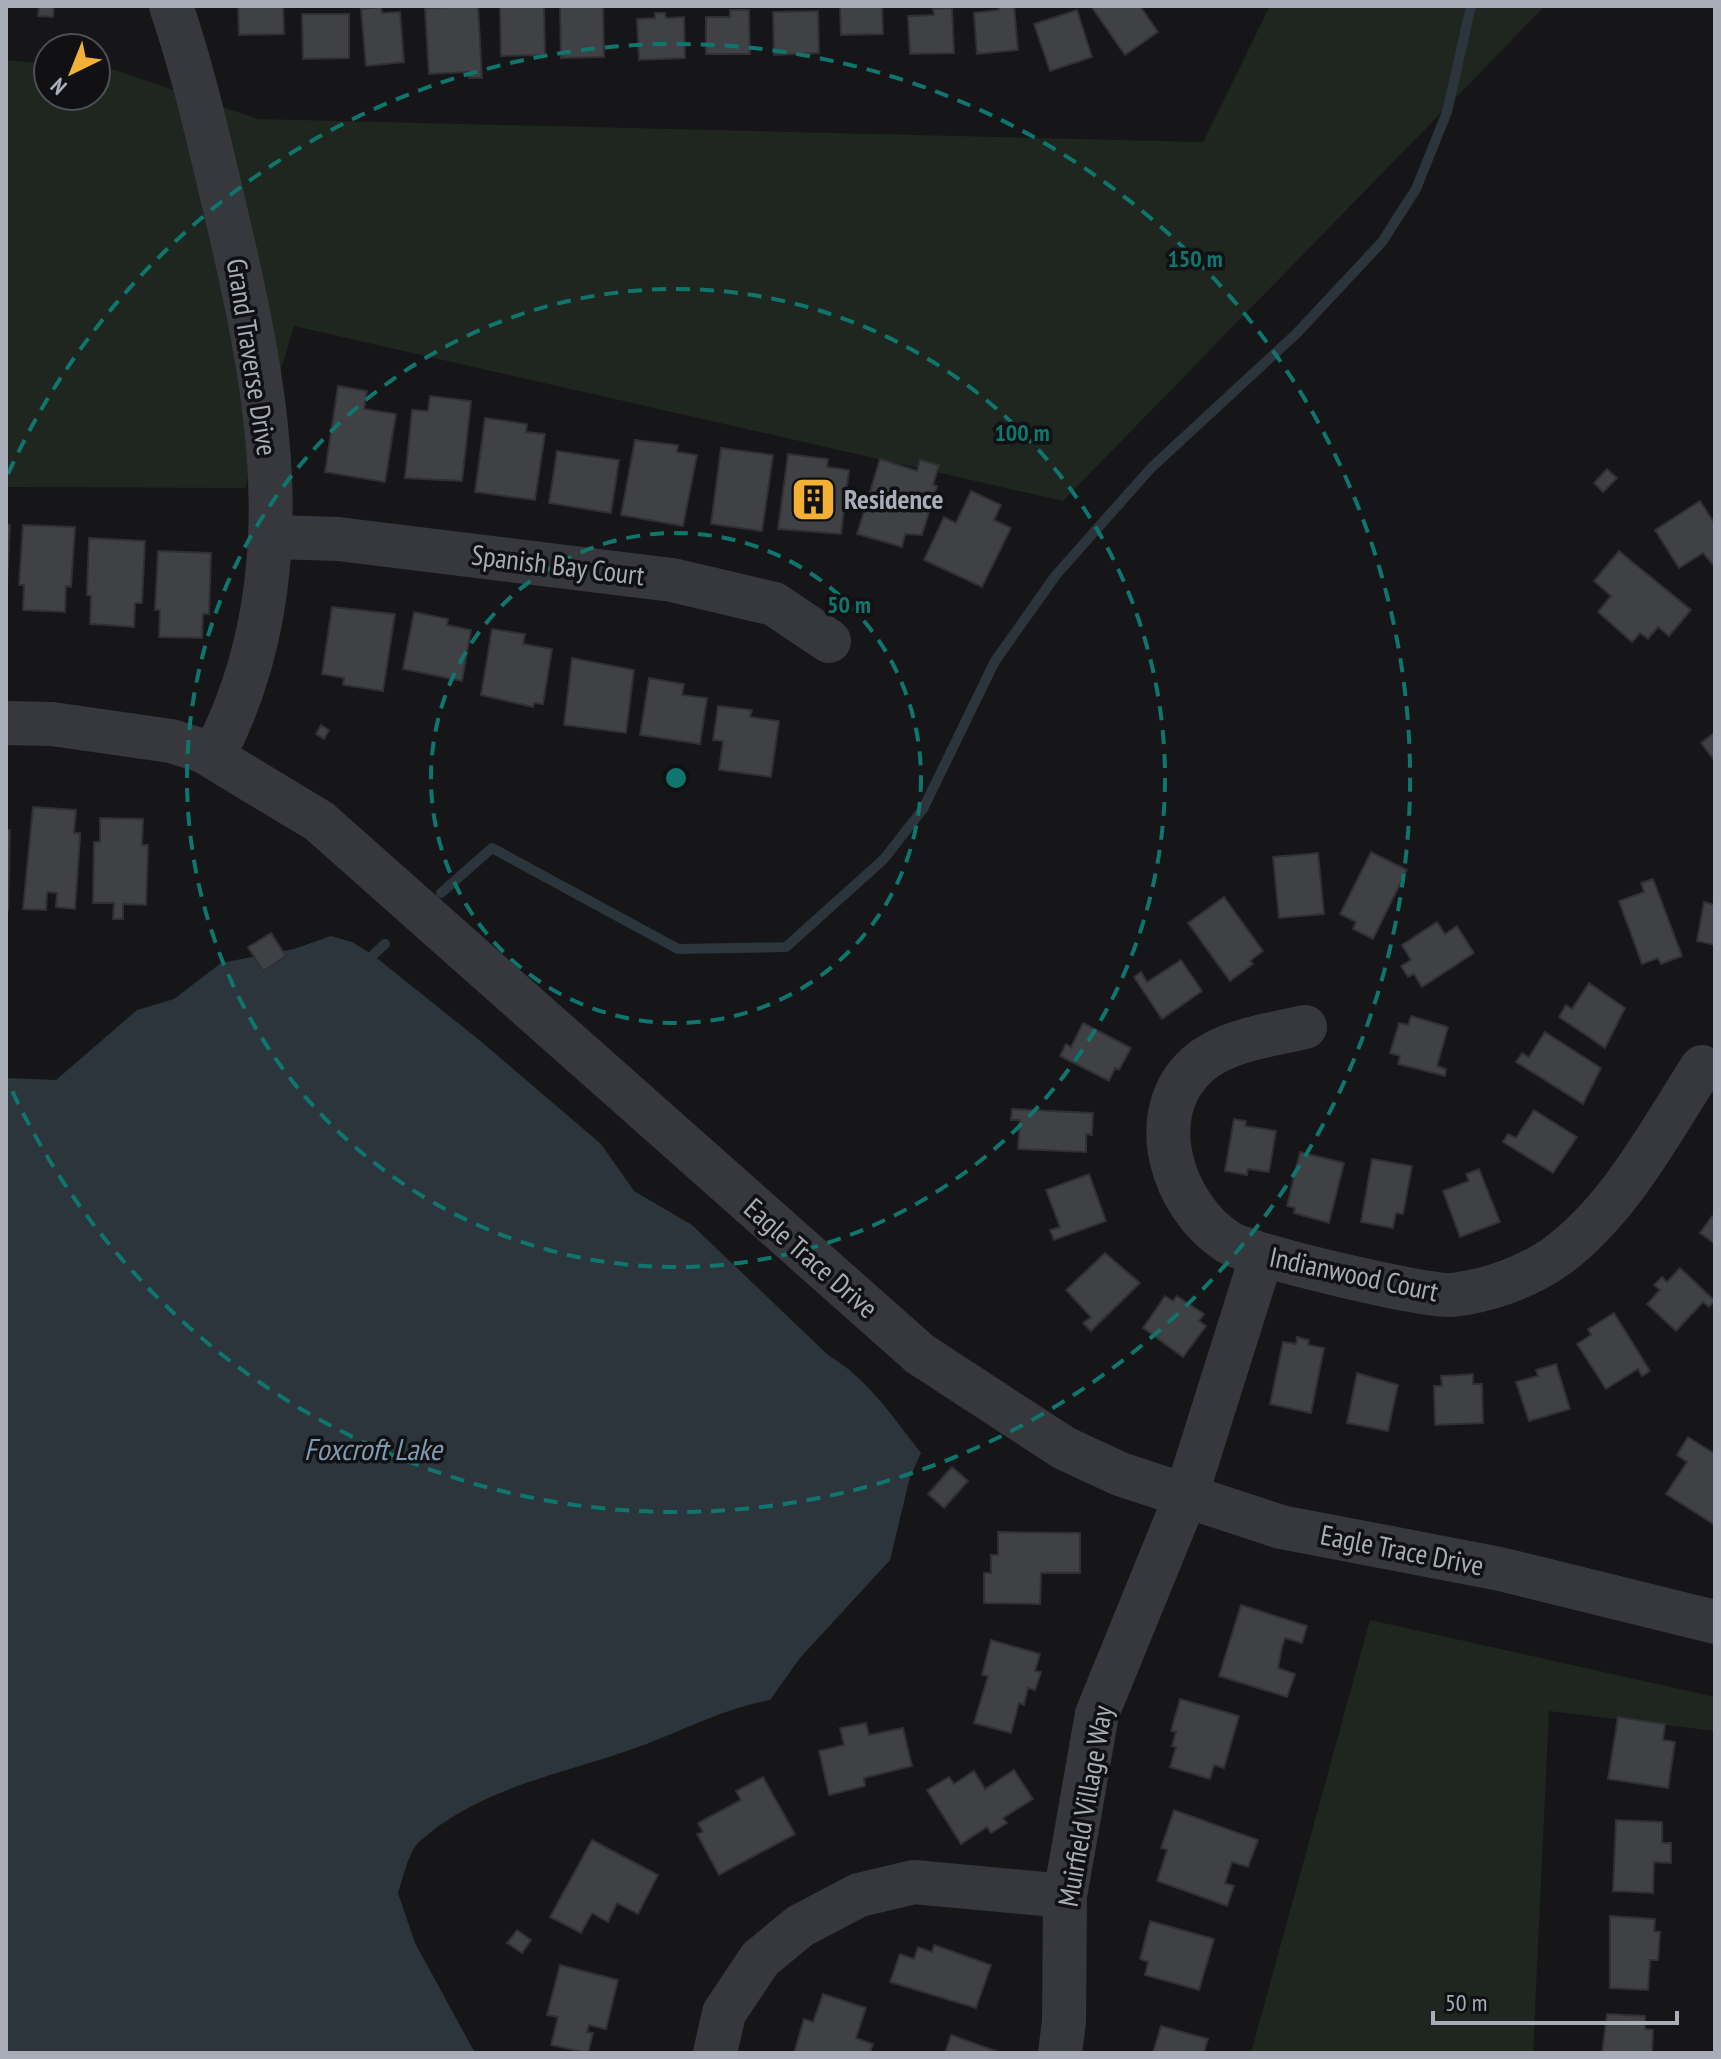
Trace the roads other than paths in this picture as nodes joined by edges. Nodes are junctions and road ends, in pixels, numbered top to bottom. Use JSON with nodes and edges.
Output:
{"nodes":[{"id":1,"x":171,"y":6,"type":"edge"},
{"id":2,"x":273,"y":537,"type":"junction"},
{"id":3,"x":829,"y":641,"type":"dead end"},
{"id":4,"x":6,"y":723,"type":"edge"},
{"id":5,"x":214,"y":755,"type":"junction"},
{"id":6,"x":1305,"y":1027,"type":"dead end"},
{"id":7,"x":1702,"y":1067,"type":"dead end"},
{"id":8,"x":1262,"y":1255,"type":"junction"},
{"id":9,"x":1188,"y":1487,"type":"junction"},
{"id":10,"x":1715,"y":1622,"type":"edge"},
{"id":11,"x":1065,"y":1896,"type":"junction"},
{"id":12,"x":715,"y":2053,"type":"edge"},
{"id":13,"x":1060,"y":2053,"type":"edge"}],
"edges":[{"from":1,"to":2,"type":"street","name":"Grand Traverse Drive"},
{"from":2,"to":3,"type":"street","name":"Spanish Bay Court"},
{"from":2,"to":5,"type":"street","name":"Grand Traverse Drive"},
{"from":4,"to":5,"type":"street","name":"Eagle Trace Drive"},
{"from":5,"to":9,"type":"street","name":"Eagle Trace Drive"},
{"from":6,"to":8,"type":"street","name":"Indianwood Court"},
{"from":7,"to":8,"type":"street","name":"Indianwood Court"},
{"from":8,"to":9,"type":"street","name":"Muirfield Village Way"},
{"from":9,"to":10,"type":"street","name":"Eagle Trace Drive"},
{"from":9,"to":11,"type":"street","name":"Muirfield Village Way"},
{"from":11,"to":12,"type":"street"},
{"from":11,"to":13,"type":"street","name":"Muirfield Village Way"}]}
